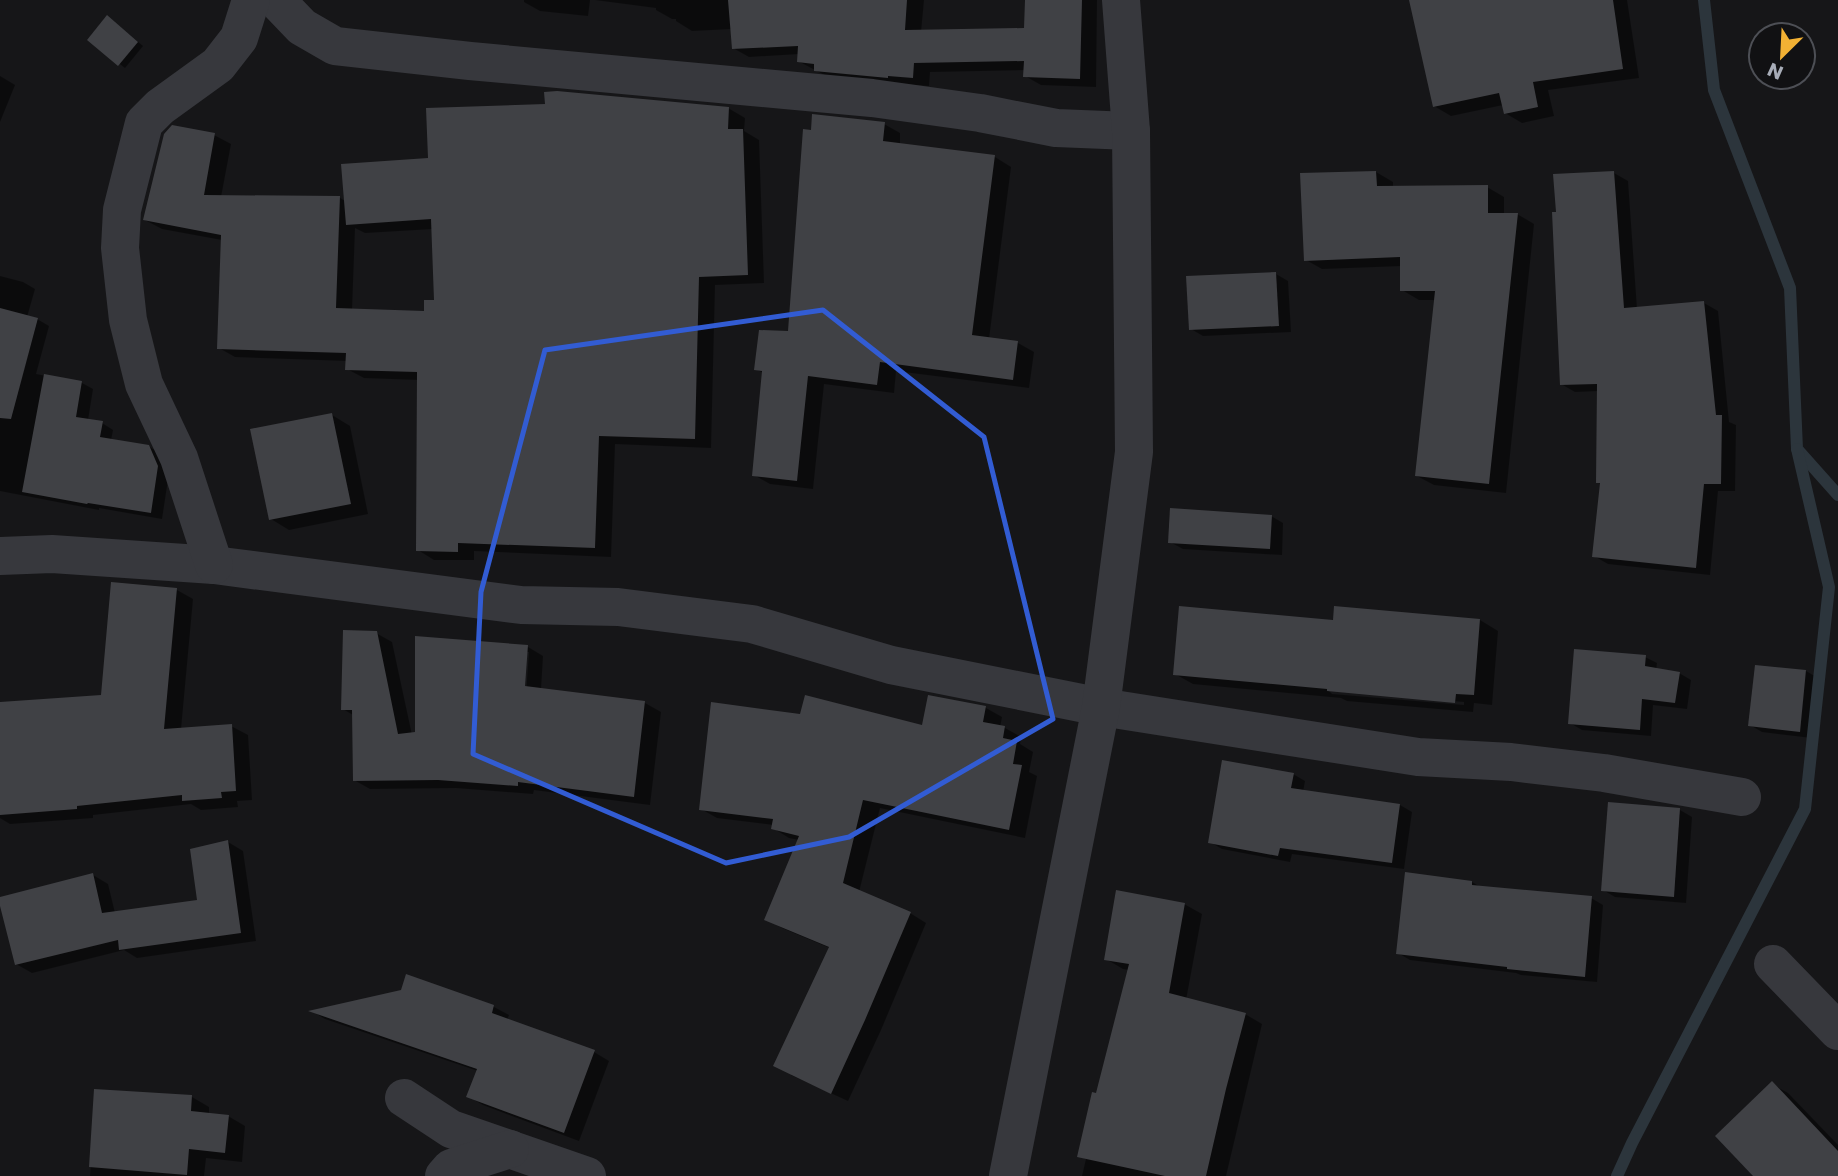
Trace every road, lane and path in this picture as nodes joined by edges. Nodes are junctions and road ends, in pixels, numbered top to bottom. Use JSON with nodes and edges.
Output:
{"nodes":[{"id":1,"x":251,"y":0,"type":"edge"},
{"id":2,"x":280,"y":0,"type":"edge"},
{"id":3,"x":1121,"y":0,"type":"edge"},
{"id":4,"x":1131,"y":131,"type":"junction"},
{"id":5,"x":0,"y":556,"type":"edge"},
{"id":6,"x":214,"y":565,"type":"junction"},
{"id":7,"x":1101,"y":707,"type":"junction"},
{"id":8,"x":1742,"y":797,"type":"dead end"},
{"id":9,"x":1773,"y":964,"type":"dead end"},
{"id":10,"x":1838,"y":1031,"type":"edge"},
{"id":11,"x":404,"y":1098,"type":"dead end"},
{"id":12,"x":510,"y":1149,"type":"junction"},
{"id":13,"x":444,"y":1176,"type":"edge"},
{"id":14,"x":587,"y":1176,"type":"edge"},
{"id":15,"x":1008,"y":1176,"type":"edge"}],
"edges":[{"from":1,"to":6,"type":"street"},
{"from":2,"to":4,"type":"street"},
{"from":3,"to":4,"type":"street"},
{"from":4,"to":7,"type":"street"},
{"from":5,"to":6,"type":"street"},
{"from":6,"to":7,"type":"street"},
{"from":7,"to":8,"type":"street"},
{"from":7,"to":15,"type":"street"},
{"from":9,"to":10,"type":"street"},
{"from":11,"to":12,"type":"street"},
{"from":12,"to":13,"type":"street"},
{"from":12,"to":14,"type":"street"}]}
